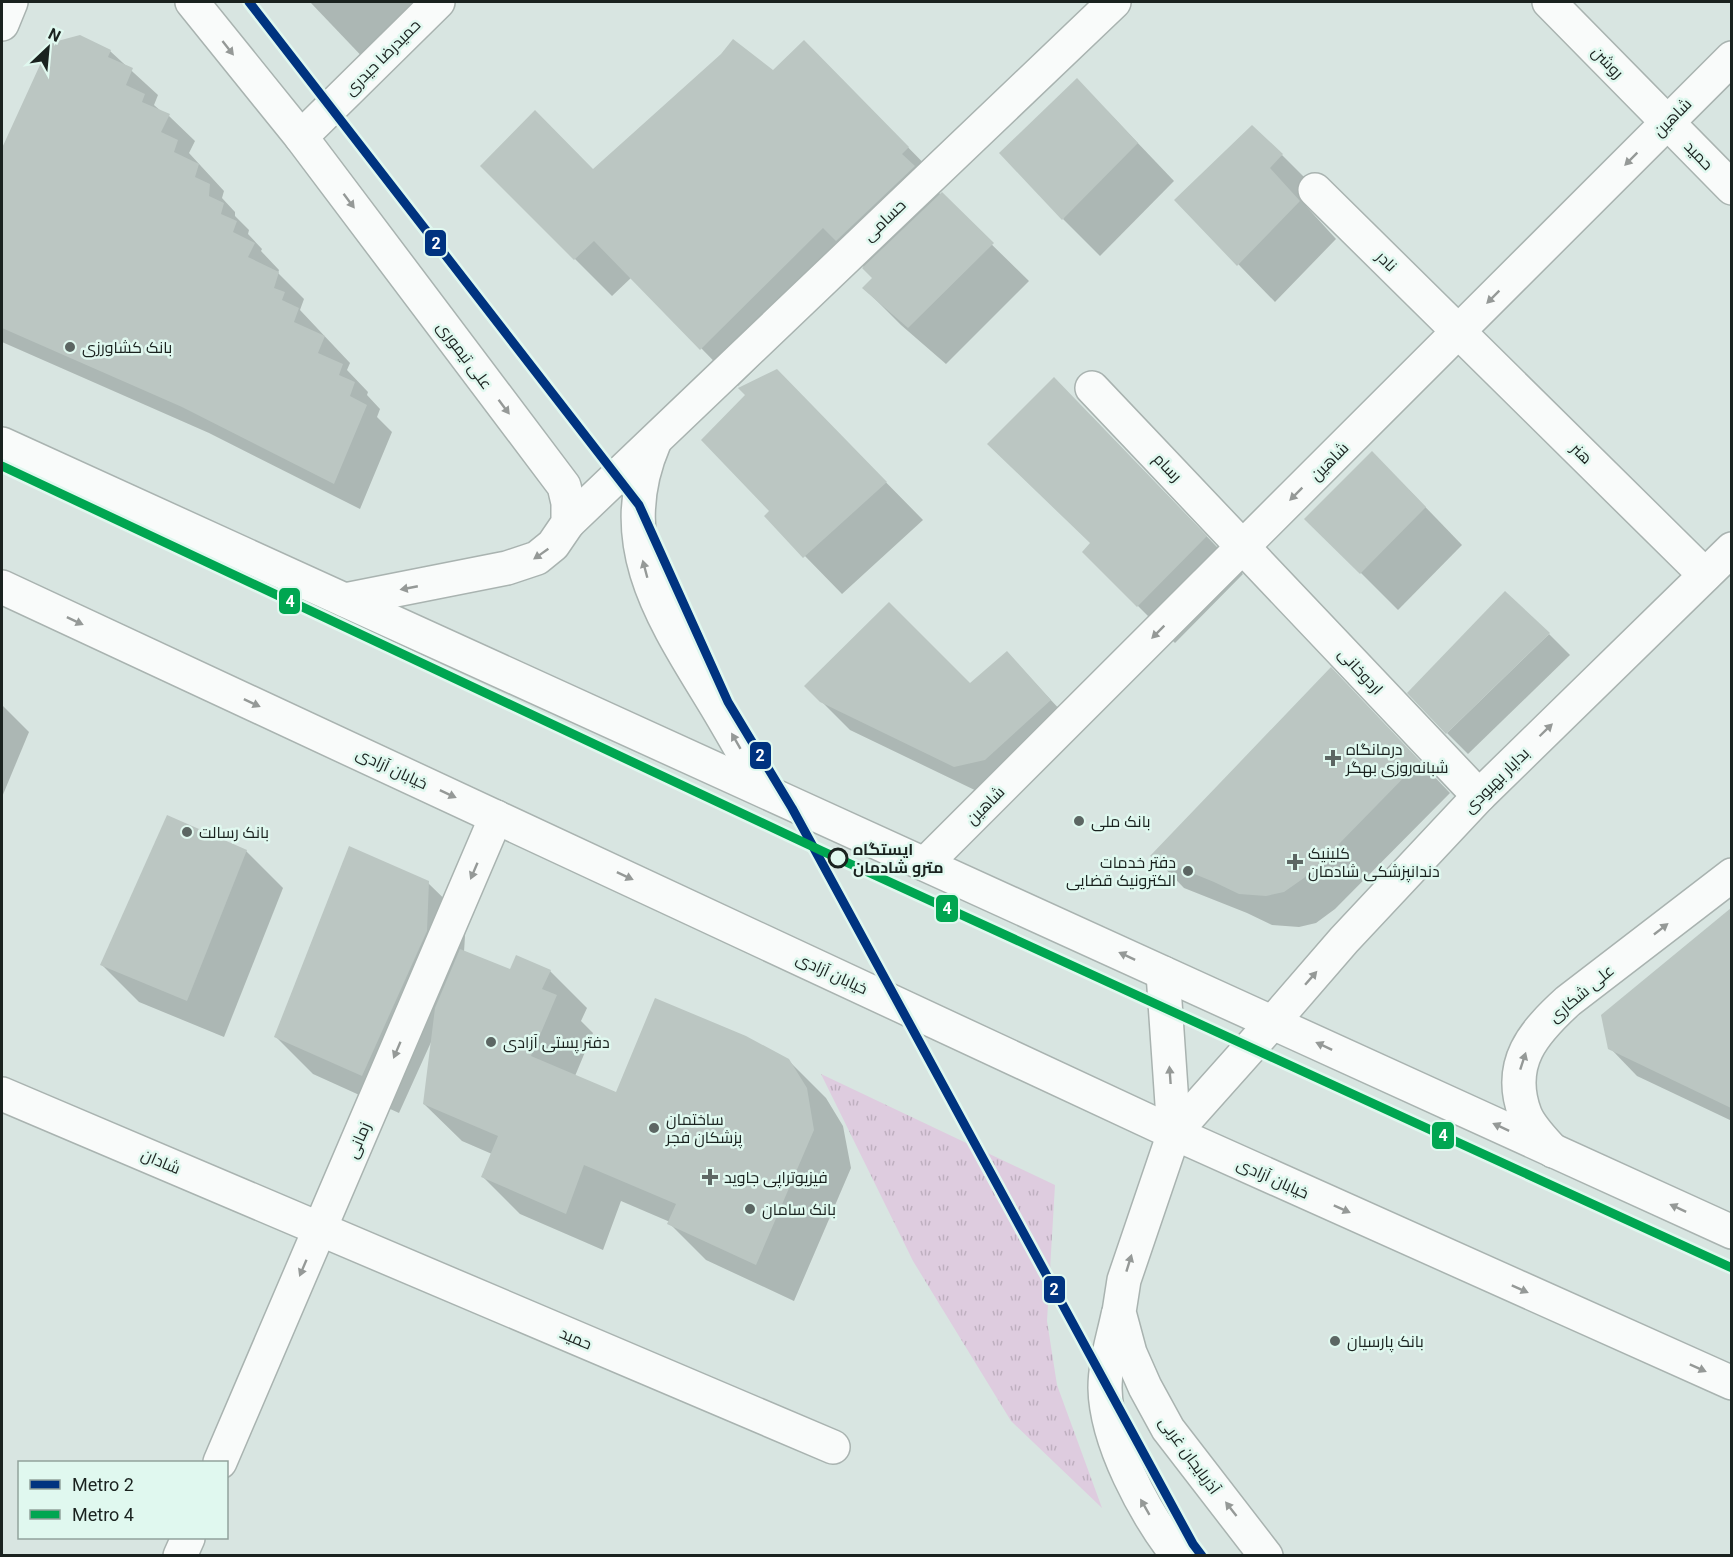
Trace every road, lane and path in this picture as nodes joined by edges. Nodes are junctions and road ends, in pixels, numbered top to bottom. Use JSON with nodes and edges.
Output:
{"nodes":[{"id":1,"x":11,"y":2,"type":"edge"},
{"id":2,"x":192,"y":2,"type":"edge"},
{"id":3,"x":438,"y":2,"type":"edge"},
{"id":4,"x":1113,"y":2,"type":"edge"},
{"id":5,"x":1550,"y":2,"type":"edge"},
{"id":6,"x":2,"y":24,"type":"edge"},
{"id":7,"x":1731,"y":58,"type":"edge"},
{"id":8,"x":1667,"y":122,"type":"junction"},
{"id":9,"x":301,"y":137,"type":"junction"},
{"id":10,"x":1731,"y":188,"type":"edge"},
{"id":11,"x":1315,"y":190,"type":"dead end"},
{"id":12,"x":1459,"y":332,"type":"junction"},
{"id":13,"x":1092,"y":388,"type":"dead end"},
{"id":14,"x":655,"y":439,"type":"junction"},
{"id":15,"x":2,"y":444,"type":"edge"},
{"id":16,"x":568,"y":523,"type":"junction"},
{"id":17,"x":1243,"y":546,"type":"junction"},
{"id":18,"x":1731,"y":549,"type":"edge"},
{"id":19,"x":1705,"y":574,"type":"junction"},
{"id":20,"x":8,"y":592,"type":"edge"},
{"id":21,"x":345,"y":600,"type":"junction"},
{"id":22,"x":765,"y":791,"type":"junction"},
{"id":23,"x":1479,"y":796,"type":"junction"},
{"id":24,"x":496,"y":817,"type":"junction"},
{"id":25,"x":925,"y":864,"type":"junction"},
{"id":26,"x":1731,"y":875,"type":"edge"},
{"id":27,"x":1163,"y":973,"type":"junction"},
{"id":28,"x":1273,"y":1022,"type":"junction"},
{"id":29,"x":2,"y":1094,"type":"edge"},
{"id":30,"x":1174,"y":1133,"type":"junction"},
{"id":31,"x":1553,"y":1151,"type":"junction"},
{"id":32,"x":320,"y":1229,"type":"junction"},
{"id":33,"x":1731,"y":1232,"type":"edge"},
{"id":34,"x":1119,"y":1312,"type":"junction"},
{"id":35,"x":1731,"y":1383,"type":"edge"},
{"id":36,"x":833,"y":1447,"type":"dead end"},
{"id":37,"x":220,"y":1461,"type":"edge"},
{"id":38,"x":188,"y":1539,"type":"edge"},
{"id":39,"x":180,"y":1556,"type":"edge"},
{"id":40,"x":1178,"y":1556,"type":"edge"},
{"id":41,"x":1266,"y":1556,"type":"edge"}],
"edges":[{"from":1,"to":6,"type":"main road"},
{"from":2,"to":9,"type":"main road","name":"علی تیموری","one_way":true},
{"from":3,"to":9,"type":"main road","name":"حمیدرضا حیدری"},
{"from":4,"to":14,"type":"main road","name":"حسامی"},
{"from":5,"to":8,"type":"main road","name":"روشن"},
{"from":7,"to":8,"type":"main road","name":"شاهین"},
{"from":8,"to":10,"type":"main road","name":"حمید"},
{"from":8,"to":12,"type":"main road","name":"شاهین","one_way":true},
{"from":9,"to":16,"type":"main road","name":"علی تیموری","one_way":true},
{"from":11,"to":12,"type":"main road","name":"نادر"},
{"from":12,"to":17,"type":"main road","name":"شاهین","one_way":true},
{"from":12,"to":19,"type":"main road","name":"هنر"},
{"from":13,"to":17,"type":"main road","name":"رسام"},
{"from":14,"to":16,"type":"main road","name":"حسامی"},
{"from":22,"to":14,"type":"main road","name":"حسامی","one_way":true},
{"from":15,"to":21,"type":"main road"},
{"from":16,"to":21,"type":"main road","one_way":true},
{"from":17,"to":23,"type":"main road","name":"اردوخانی"},
{"from":17,"to":25,"type":"main road","name":"شاهین","one_way":true},
{"from":18,"to":19,"type":"main road","name":"بدایار بهبودی"},
{"from":23,"to":19,"type":"main road","name":"بدایار بهبودی","one_way":true},
{"from":20,"to":24,"type":"main road","name":"خیابان آزادی","one_way":true},
{"from":21,"to":22,"type":"main road"},
{"from":22,"to":25,"type":"main road"},
{"from":28,"to":23,"type":"main road","name":"بدایار بهبودی","one_way":true},
{"from":24,"to":30,"type":"main road","name":"خیابان آزادی","one_way":true},
{"from":24,"to":32,"type":"main road","name":"زمانی","one_way":true},
{"from":27,"to":25,"type":"main road","one_way":true},
{"from":31,"to":26,"type":"main road","name":"علی شکاری","one_way":true},
{"from":27,"to":28,"type":"main road"},
{"from":30,"to":27,"type":"main road","one_way":true},
{"from":28,"to":30,"type":"main road","name":"بدایار بهبودی"},
{"from":31,"to":28,"type":"main road","one_way":true},
{"from":29,"to":32,"type":"main road","name":"شادان"},
{"from":34,"to":30,"type":"main road","name":"آذربایجان غربی","one_way":true},
{"from":30,"to":35,"type":"main road","name":"خیابان آزادی","one_way":true},
{"from":33,"to":31,"type":"main road","one_way":true},
{"from":32,"to":36,"type":"main road","name":"حمید"},
{"from":32,"to":37,"type":"main road","name":"زمانی","one_way":true},
{"from":40,"to":34,"type":"main road","name":"آذربایجان غربی","one_way":true},
{"from":41,"to":34,"type":"main road","name":"آذربایجان غربی","one_way":true},
{"from":38,"to":39,"type":"main road"}]}
